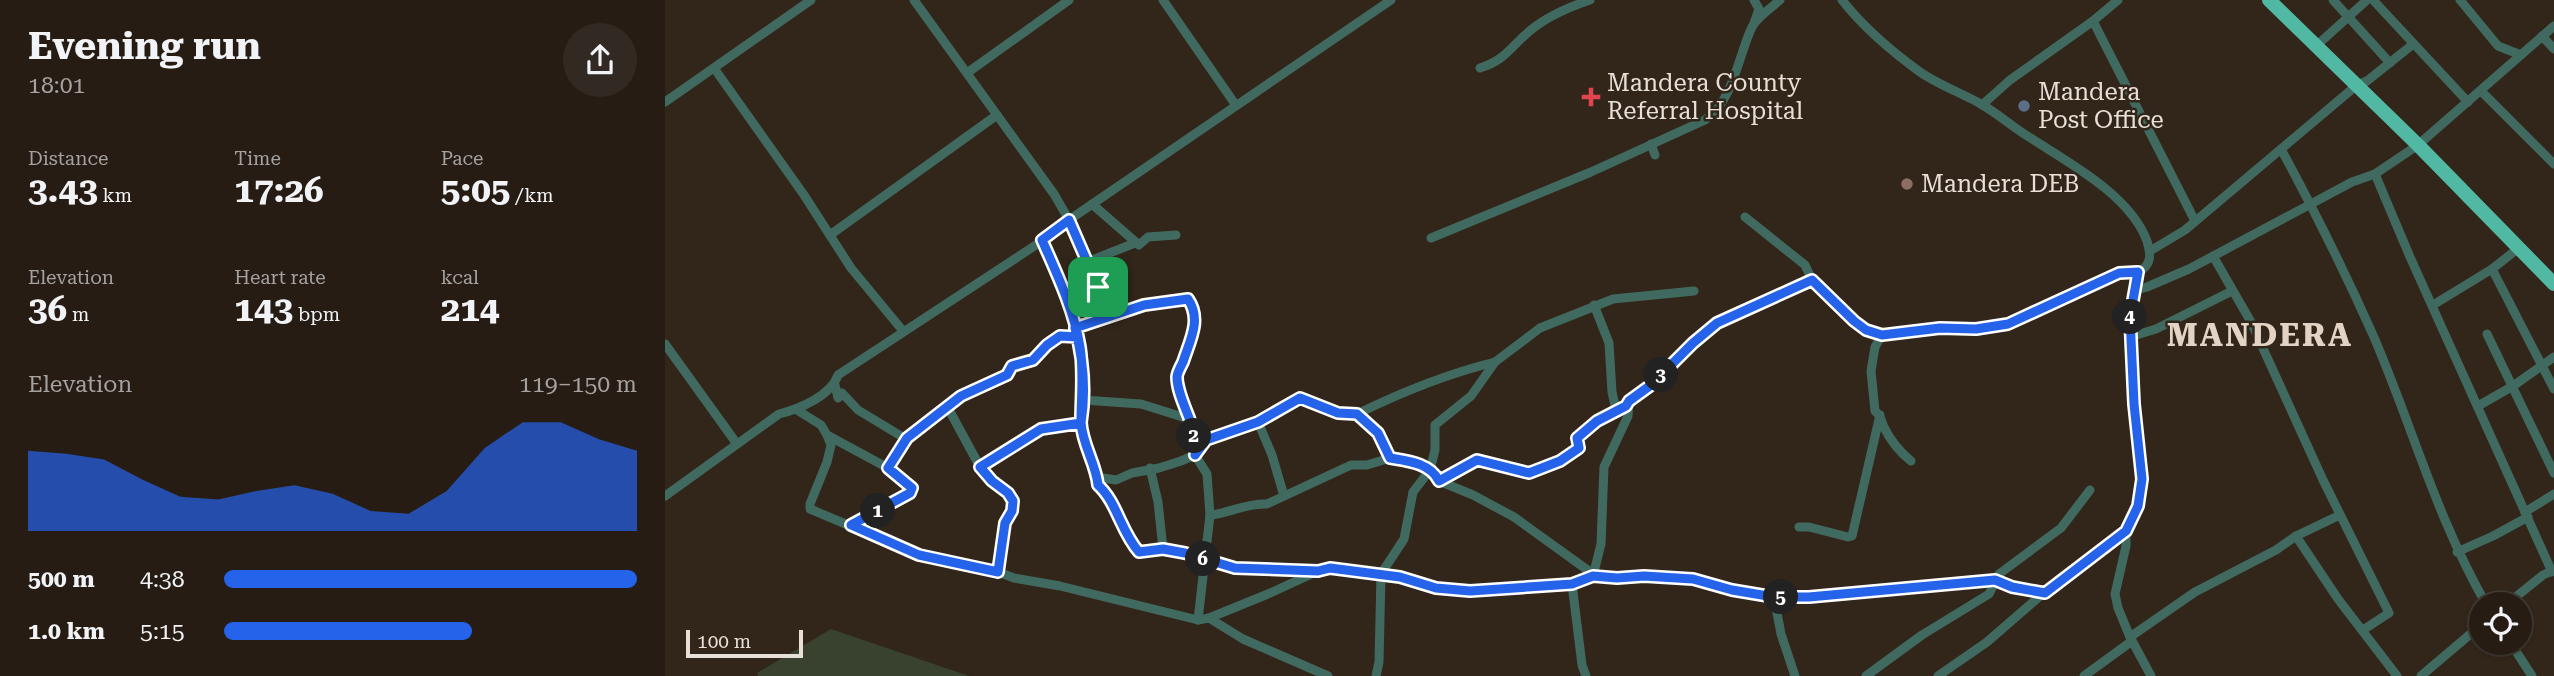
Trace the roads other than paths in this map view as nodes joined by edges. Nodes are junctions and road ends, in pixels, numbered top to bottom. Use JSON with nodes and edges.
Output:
{"nodes":[{"id":1,"x":811,"y":0,"type":"edge"},
{"id":2,"x":914,"y":0,"type":"edge"},
{"id":3,"x":1069,"y":0,"type":"edge"},
{"id":4,"x":1163,"y":0,"type":"edge"},
{"id":5,"x":1391,"y":0,"type":"edge"},
{"id":6,"x":1590,"y":0,"type":"edge"},
{"id":7,"x":1754,"y":0,"type":"edge"},
{"id":8,"x":1780,"y":0,"type":"edge"},
{"id":9,"x":1842,"y":0,"type":"edge"},
{"id":10,"x":2269,"y":0,"type":"edge"},
{"id":11,"x":2333,"y":0,"type":"edge"},
{"id":12,"x":2367,"y":0,"type":"edge"},
{"id":13,"x":2373,"y":0,"type":"edge"},
{"id":14,"x":2460,"y":0,"type":"edge"},
{"id":15,"x":2115,"y":1,"type":"edge"},
{"id":16,"x":2348,"y":16,"type":"junction"},
{"id":17,"x":2093,"y":22,"type":"junction"},
{"id":18,"x":1753,"y":25,"type":"junction"},
{"id":19,"x":2554,"y":26,"type":"edge"},
{"id":20,"x":2542,"y":36,"type":"junction"},
{"id":21,"x":2412,"y":44,"type":"junction"},
{"id":22,"x":2315,"y":47,"type":"junction"},
{"id":23,"x":2554,"y":49,"type":"edge"},
{"id":24,"x":2521,"y":55,"type":"junction"},
{"id":25,"x":2390,"y":63,"type":"junction"},
{"id":26,"x":714,"y":68,"type":"junction"},
{"id":27,"x":1480,"y":68,"type":"dead end"},
{"id":28,"x":967,"y":74,"type":"junction"},
{"id":29,"x":2357,"y":85,"type":"junction"},
{"id":30,"x":2481,"y":91,"type":"junction"},
{"id":31,"x":2468,"y":102,"type":"junction"},
{"id":32,"x":665,"y":103,"type":"edge"},
{"id":33,"x":1235,"y":104,"type":"junction"},
{"id":34,"x":1982,"y":105,"type":"junction"},
{"id":35,"x":997,"y":115,"type":"junction"},
{"id":36,"x":1651,"y":144,"type":"junction"},
{"id":37,"x":2419,"y":145,"type":"junction"},
{"id":38,"x":2281,"y":149,"type":"junction"},
{"id":39,"x":2554,"y":149,"type":"edge"},
{"id":40,"x":1655,"y":155,"type":"dead end"},
{"id":41,"x":2551,"y":161,"type":"edge"},
{"id":42,"x":2375,"y":174,"type":"junction"},
{"id":43,"x":1092,"y":204,"type":"junction"},
{"id":44,"x":2311,"y":204,"type":"junction"},
{"id":45,"x":1745,"y":217,"type":"dead end"},
{"id":46,"x":1069,"y":220,"type":"junction"},
{"id":47,"x":2195,"y":220,"type":"junction"},
{"id":48,"x":830,"y":235,"type":"junction"},
{"id":49,"x":1176,"y":235,"type":"dead end"},
{"id":50,"x":1431,"y":238,"type":"dead end"},
{"id":51,"x":1042,"y":240,"type":"junction"},
{"id":52,"x":1135,"y":243,"type":"junction"},
{"id":53,"x":2520,"y":247,"type":"junction"},
{"id":54,"x":2150,"y":251,"type":"junction"},
{"id":55,"x":2213,"y":256,"type":"junction"},
{"id":56,"x":1087,"y":262,"type":"junction"},
{"id":57,"x":2492,"y":269,"type":"junction"},
{"id":58,"x":2138,"y":272,"type":"junction"},
{"id":59,"x":1812,"y":280,"type":"junction"},
{"id":60,"x":2554,"y":284,"type":"edge"},
{"id":61,"x":2136,"y":290,"type":"junction"},
{"id":62,"x":1694,"y":291,"type":"dead end"},
{"id":63,"x":2232,"y":291,"type":"junction"},
{"id":64,"x":1594,"y":305,"type":"junction"},
{"id":65,"x":2433,"y":305,"type":"junction"},
{"id":66,"x":1111,"y":316,"type":"junction"},
{"id":67,"x":902,"y":331,"type":"junction"},
{"id":68,"x":1076,"y":332,"type":"junction"},
{"id":69,"x":2487,"y":334,"type":"dead end"},
{"id":70,"x":1882,"y":335,"type":"junction"},
{"id":71,"x":2130,"y":337,"type":"junction"},
{"id":72,"x":665,"y":345,"type":"edge"},
{"id":73,"x":2554,"y":357,"type":"edge"},
{"id":74,"x":1495,"y":362,"type":"junction"},
{"id":75,"x":2542,"y":366,"type":"junction"},
{"id":76,"x":835,"y":385,"type":"junction"},
{"id":77,"x":2513,"y":386,"type":"junction"},
{"id":78,"x":2554,"y":389,"type":"edge"},
{"id":79,"x":1083,"y":400,"type":"junction"},
{"id":80,"x":1629,"y":401,"type":"junction"},
{"id":81,"x":947,"y":406,"type":"junction"},
{"id":82,"x":2478,"y":406,"type":"junction"},
{"id":83,"x":797,"y":410,"type":"junction"},
{"id":84,"x":1616,"y":410,"type":"junction"},
{"id":85,"x":1357,"y":414,"type":"junction"},
{"id":86,"x":1880,"y":415,"type":"junction"},
{"id":87,"x":1189,"y":419,"type":"junction"},
{"id":88,"x":1258,"y":422,"type":"junction"},
{"id":89,"x":1081,"y":423,"type":"junction"},
{"id":90,"x":827,"y":435,"type":"junction"},
{"id":91,"x":907,"y":438,"type":"junction"},
{"id":92,"x":737,"y":444,"type":"junction"},
{"id":93,"x":1195,"y":455,"type":"junction"},
{"id":94,"x":1390,"y":458,"type":"junction"},
{"id":95,"x":1911,"y":461,"type":"dead end"},
{"id":96,"x":980,"y":467,"type":"junction"},
{"id":97,"x":888,"y":468,"type":"junction"},
{"id":98,"x":1150,"y":468,"type":"junction"},
{"id":99,"x":1430,"y":470,"type":"junction"},
{"id":100,"x":2554,"y":473,"type":"edge"},
{"id":101,"x":1439,"y":481,"type":"junction"},
{"id":102,"x":1098,"y":485,"type":"junction"},
{"id":103,"x":2090,"y":490,"type":"dead end"},
{"id":104,"x":2554,"y":494,"type":"edge"},
{"id":105,"x":665,"y":496,"type":"edge"},
{"id":106,"x":1284,"y":496,"type":"junction"},
{"id":107,"x":1210,"y":514,"type":"junction"},
{"id":108,"x":2340,"y":515,"type":"junction"},
{"id":109,"x":2527,"y":515,"type":"junction"},
{"id":110,"x":851,"y":525,"type":"junction"},
{"id":111,"x":1799,"y":527,"type":"dead end"},
{"id":112,"x":2126,"y":531,"type":"junction"},
{"id":113,"x":2296,"y":536,"type":"junction"},
{"id":114,"x":1163,"y":549,"type":"junction"},
{"id":115,"x":2457,"y":552,"type":"junction"},
{"id":116,"x":1203,"y":559,"type":"junction"},
{"id":117,"x":1318,"y":571,"type":"junction"},
{"id":118,"x":2553,"y":571,"type":"edge"},
{"id":119,"x":998,"y":572,"type":"junction"},
{"id":120,"x":1381,"y":574,"type":"junction"},
{"id":121,"x":1593,"y":575,"type":"junction"},
{"id":122,"x":1995,"y":580,"type":"junction"},
{"id":123,"x":1572,"y":584,"type":"junction"},
{"id":124,"x":2479,"y":592,"type":"edge"},
{"id":125,"x":2522,"y":592,"type":"edge"},
{"id":126,"x":2045,"y":593,"type":"junction"},
{"id":127,"x":1774,"y":597,"type":"junction"},
{"id":128,"x":1209,"y":618,"type":"junction"},
{"id":129,"x":1198,"y":620,"type":"junction"},
{"id":130,"x":2363,"y":630,"type":"junction"},
{"id":131,"x":2469,"y":635,"type":"edge"},
{"id":132,"x":2131,"y":639,"type":"junction"},
{"id":133,"x":2518,"y":655,"type":"edge"},
{"id":134,"x":1328,"y":676,"type":"edge"},
{"id":135,"x":1376,"y":676,"type":"edge"},
{"id":136,"x":1586,"y":676,"type":"edge"},
{"id":137,"x":1795,"y":676,"type":"edge"},
{"id":138,"x":1866,"y":676,"type":"edge"},
{"id":139,"x":1938,"y":676,"type":"edge"},
{"id":140,"x":2084,"y":676,"type":"edge"},
{"id":141,"x":2151,"y":676,"type":"edge"},
{"id":142,"x":2397,"y":676,"type":"edge"},
{"id":143,"x":2421,"y":676,"type":"edge"},
{"id":144,"x":2532,"y":676,"type":"edge"}],
"edges":[{"from":1,"to":26,"type":"street"},
{"from":2,"to":28,"type":"street"},
{"from":3,"to":28,"type":"street"},
{"from":4,"to":33,"type":"street"},
{"from":5,"to":33,"type":"street"},
{"from":6,"to":27,"type":"street"},
{"from":7,"to":18,"type":"street"},
{"from":8,"to":18,"type":"street"},
{"from":9,"to":34,"type":"street"},
{"from":10,"to":22,"type":"highway"},
{"from":11,"to":16,"type":"street"},
{"from":12,"to":16,"type":"street"},
{"from":13,"to":21,"type":"street"},
{"from":14,"to":24,"type":"street"},
{"from":15,"to":17,"type":"street"},
{"from":16,"to":22,"type":"street"},
{"from":16,"to":25,"type":"street"},
{"from":17,"to":34,"type":"street"},
{"from":17,"to":47,"type":"street"},
{"from":18,"to":36,"type":"street"},
{"from":19,"to":20,"type":"street"},
{"from":20,"to":23,"type":"street"},
{"from":20,"to":24,"type":"street"},
{"from":21,"to":25,"type":"street"},
{"from":21,"to":31,"type":"street"},
{"from":22,"to":29,"type":"highway"},
{"from":24,"to":30,"type":"street"},
{"from":25,"to":29,"type":"street"},
{"from":26,"to":32,"type":"street"},
{"from":26,"to":48,"type":"street"},
{"from":28,"to":35,"type":"street"},
{"from":29,"to":37,"type":"highway"},
{"from":29,"to":38,"type":"street"},
{"from":30,"to":31,"type":"street"},
{"from":30,"to":41,"type":"street"},
{"from":31,"to":37,"type":"street"},
{"from":33,"to":43,"type":"street"},
{"from":34,"to":54,"type":"street"},
{"from":35,"to":46,"type":"street"},
{"from":35,"to":48,"type":"street"},
{"from":36,"to":40,"type":"street"},
{"from":36,"to":50,"type":"street"},
{"from":37,"to":42,"type":"street"},
{"from":37,"to":53,"type":"highway"},
{"from":38,"to":44,"type":"street"},
{"from":38,"to":47,"type":"street"},
{"from":39,"to":41,"type":"street"},
{"from":42,"to":44,"type":"street"},
{"from":42,"to":65,"type":"street"},
{"from":43,"to":46,"type":"street"},
{"from":43,"to":52,"type":"street"},
{"from":44,"to":55,"type":"street"},
{"from":44,"to":115,"type":"street"},
{"from":45,"to":59,"type":"street"},
{"from":46,"to":51,"type":"street"},
{"from":46,"to":56,"type":"street"},
{"from":47,"to":54,"type":"street"},
{"from":48,"to":67,"type":"street"},
{"from":49,"to":52,"type":"street"},
{"from":51,"to":67,"type":"street"},
{"from":51,"to":68,"type":"street"},
{"from":52,"to":56,"type":"street"},
{"from":53,"to":57,"type":"street"},
{"from":53,"to":60,"type":"highway"},
{"from":54,"to":58,"type":"street"},
{"from":55,"to":61,"type":"street"},
{"from":55,"to":63,"type":"street"},
{"from":56,"to":66,"type":"street"},
{"from":57,"to":65,"type":"street"},
{"from":57,"to":75,"type":"street"},
{"from":58,"to":61,"type":"street"},
{"from":58,"to":70,"type":"street"},
{"from":59,"to":70,"type":"street"},
{"from":59,"to":80,"type":"street"},
{"from":61,"to":71,"type":"street"},
{"from":62,"to":64,"type":"street"},
{"from":63,"to":71,"type":"street"},
{"from":63,"to":108,"type":"street"},
{"from":64,"to":74,"type":"street"},
{"from":64,"to":84,"type":"street"},
{"from":65,"to":82,"type":"street"},
{"from":66,"to":68,"type":"street"},
{"from":66,"to":87,"type":"street"},
{"from":67,"to":76,"type":"street"},
{"from":68,"to":79,"type":"street"},
{"from":68,"to":81,"type":"street"},
{"from":69,"to":77,"type":"street"},
{"from":70,"to":86,"type":"street"},
{"from":71,"to":112,"type":"street"},
{"from":72,"to":92,"type":"street"},
{"from":73,"to":75,"type":"street"},
{"from":74,"to":85,"type":"street"},
{"from":74,"to":99,"type":"street"},
{"from":75,"to":77,"type":"street"},
{"from":75,"to":78,"type":"street"},
{"from":76,"to":83,"type":"street"},
{"from":76,"to":91,"type":"street"},
{"from":77,"to":82,"type":"street"},
{"from":77,"to":100,"type":"street"},
{"from":79,"to":87,"type":"street"},
{"from":79,"to":89,"type":"street"},
{"from":80,"to":84,"type":"street"},
{"from":80,"to":121,"type":"street"},
{"from":81,"to":91,"type":"street"},
{"from":81,"to":96,"type":"street"},
{"from":82,"to":109,"type":"street"},
{"from":83,"to":90,"type":"street"},
{"from":83,"to":92,"type":"street"},
{"from":84,"to":101,"type":"street"},
{"from":85,"to":88,"type":"street"},
{"from":85,"to":94,"type":"street"},
{"from":86,"to":95,"type":"street"},
{"from":86,"to":111,"type":"street"},
{"from":87,"to":93,"type":"street"},
{"from":88,"to":93,"type":"street"},
{"from":88,"to":106,"type":"street"},
{"from":89,"to":96,"type":"street"},
{"from":89,"to":102,"type":"street"},
{"from":90,"to":97,"type":"street"},
{"from":90,"to":110,"type":"street"},
{"from":91,"to":97,"type":"street"},
{"from":92,"to":105,"type":"street"},
{"from":93,"to":98,"type":"street"},
{"from":93,"to":107,"type":"street"},
{"from":94,"to":99,"type":"street"},
{"from":94,"to":106,"type":"street"},
{"from":96,"to":119,"type":"street"},
{"from":97,"to":110,"type":"street"},
{"from":98,"to":102,"type":"street"},
{"from":98,"to":114,"type":"street"},
{"from":99,"to":101,"type":"street"},
{"from":99,"to":120,"type":"street"},
{"from":101,"to":121,"type":"street"},
{"from":102,"to":114,"type":"street"},
{"from":103,"to":122,"type":"street"},
{"from":104,"to":109,"type":"street"},
{"from":106,"to":107,"type":"street"},
{"from":107,"to":116,"type":"street"},
{"from":108,"to":113,"type":"street"},
{"from":108,"to":130,"type":"street"},
{"from":109,"to":115,"type":"street"},
{"from":109,"to":118,"type":"street"},
{"from":110,"to":119,"type":"street"},
{"from":112,"to":126,"type":"street"},
{"from":112,"to":132,"type":"street"},
{"from":113,"to":130,"type":"street"},
{"from":113,"to":132,"type":"street"},
{"from":114,"to":116,"type":"street"},
{"from":115,"to":124,"type":"street"},
{"from":116,"to":117,"type":"street"},
{"from":116,"to":129,"type":"street"},
{"from":117,"to":120,"type":"street"},
{"from":117,"to":128,"type":"street"},
{"from":118,"to":125,"type":"street"},
{"from":119,"to":129,"type":"street"},
{"from":120,"to":123,"type":"street"},
{"from":120,"to":135,"type":"street"},
{"from":121,"to":123,"type":"street"},
{"from":121,"to":127,"type":"street"},
{"from":122,"to":126,"type":"street"},
{"from":122,"to":127,"type":"street"},
{"from":122,"to":138,"type":"street"},
{"from":123,"to":136,"type":"street"},
{"from":126,"to":139,"type":"street"},
{"from":127,"to":137,"type":"street"},
{"from":128,"to":129,"type":"street"},
{"from":128,"to":134,"type":"street"},
{"from":130,"to":142,"type":"street"},
{"from":131,"to":143,"type":"street"},
{"from":132,"to":140,"type":"street"},
{"from":132,"to":141,"type":"street"},
{"from":133,"to":144,"type":"street"}]}
